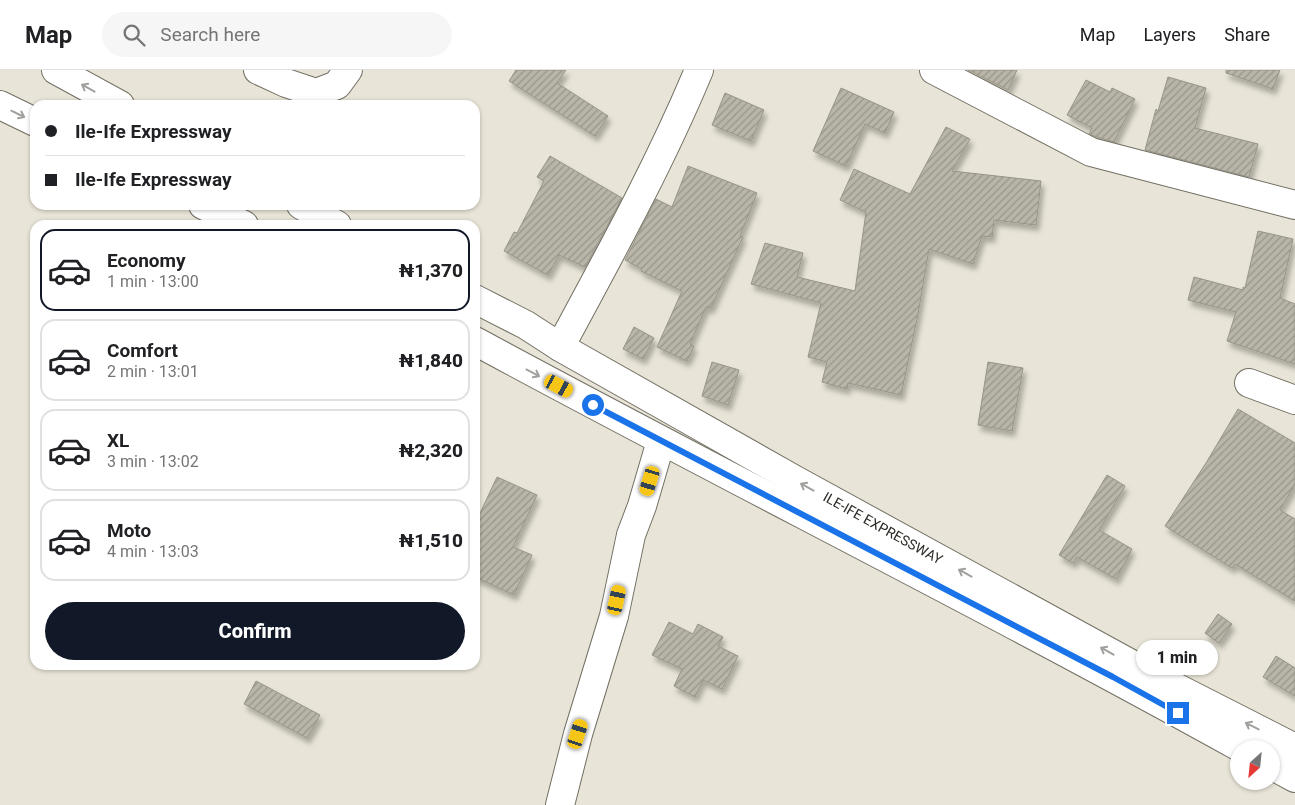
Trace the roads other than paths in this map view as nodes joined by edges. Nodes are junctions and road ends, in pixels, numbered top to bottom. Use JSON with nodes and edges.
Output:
{"nodes":[{"id":1,"x":56,"y":70,"type":"edge"},
{"id":2,"x":258,"y":70,"type":"edge"},
{"id":3,"x":348,"y":70,"type":"edge"},
{"id":4,"x":699,"y":70,"type":"edge"},
{"id":5,"x":934,"y":70,"type":"edge"},
{"id":6,"x":111,"y":100,"type":"edge"},
{"id":7,"x":0,"y":105,"type":"edge"},
{"id":8,"x":30,"y":120,"type":"edge"},
{"id":9,"x":1295,"y":205,"type":"edge"},
{"id":10,"x":214,"y":210,"type":"edge"},
{"id":11,"x":310,"y":210,"type":"edge"},
{"id":12,"x":234,"y":220,"type":"edge"},
{"id":13,"x":328,"y":220,"type":"edge"},
{"id":14,"x":480,"y":302,"type":"edge"},
{"id":15,"x":526,"y":325,"type":"junction"},
{"id":16,"x":480,"y":344,"type":"edge"},
{"id":17,"x":560,"y":347,"type":"junction"},
{"id":18,"x":508,"y":359,"type":"junction"},
{"id":19,"x":1250,"y":383,"type":"dead end"},
{"id":20,"x":1295,"y":400,"type":"edge"},
{"id":21,"x":660,"y":441,"type":"junction"},
{"id":22,"x":1230,"y":742,"type":"edge"},
{"id":23,"x":1295,"y":748,"type":"edge"},
{"id":24,"x":1280,"y":770,"type":"edge"},
{"id":25,"x":1295,"y":778,"type":"edge"},
{"id":26,"x":560,"y":805,"type":"edge"}],
"edges":[{"from":6,"to":1,"type":"main road","one_way":true},
{"from":2,"to":3,"type":"main road"},
{"from":4,"to":17,"type":"main road"},
{"from":5,"to":9,"type":"main road"},
{"from":7,"to":8,"type":"main road","one_way":true},
{"from":10,"to":12,"type":"main road"},
{"from":11,"to":13,"type":"main road"},
{"from":14,"to":15,"type":"main road","name":"ILE-IFE EXPRESSWAY"},
{"from":15,"to":17,"type":"main road","name":"ILE-IFE EXPRESSWAY"},
{"from":15,"to":18,"type":"main road"},
{"from":16,"to":18,"type":"main road","name":"ILE-IFE EXPRESSWAY"},
{"from":23,"to":17,"type":"main road","name":"ILE-IFE EXPRESSWAY","one_way":true},
{"from":18,"to":21,"type":"main road","name":"ILE-IFE EXPRESSWAY","one_way":true},
{"from":19,"to":20,"type":"main road"},
{"from":21,"to":22,"type":"main road","name":"ILE-IFE EXPRESSWAY"},
{"from":21,"to":26,"type":"main road"},
{"from":24,"to":25,"type":"main road"}]}
